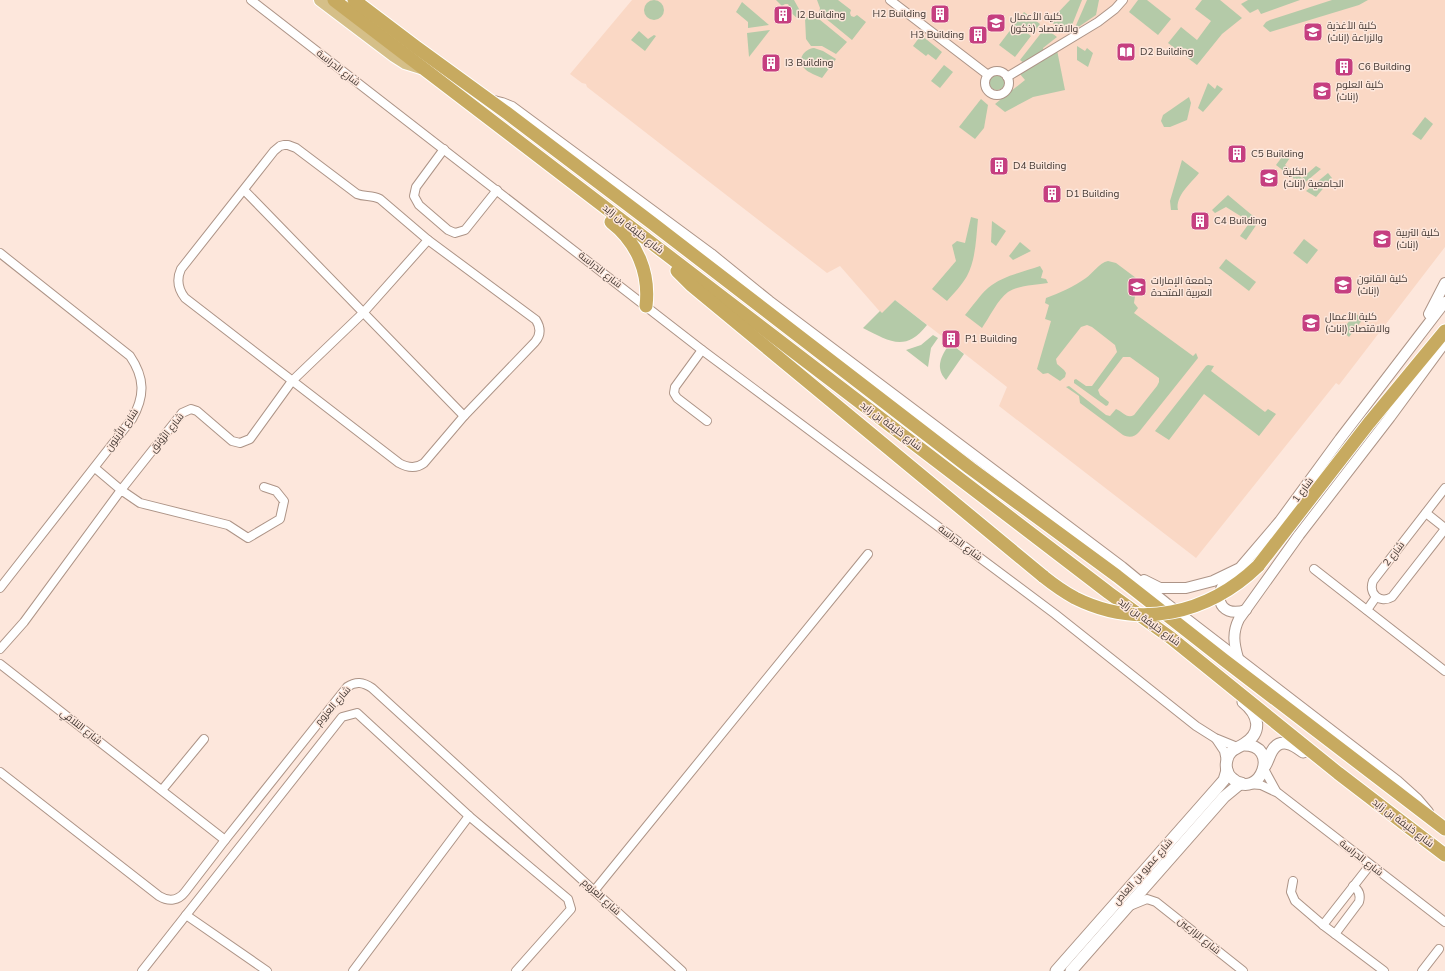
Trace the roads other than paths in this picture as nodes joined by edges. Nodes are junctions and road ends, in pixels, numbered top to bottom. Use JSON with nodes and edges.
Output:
{"nodes":[{"id":1,"x":251,"y":0,"type":"edge"},
{"id":2,"x":320,"y":0,"type":"edge"},
{"id":3,"x":334,"y":0,"type":"edge"},
{"id":4,"x":354,"y":0,"type":"edge"},
{"id":5,"x":890,"y":0,"type":"edge"},
{"id":6,"x":1123,"y":0,"type":"edge"},
{"id":7,"x":422,"y":68,"type":"junction"},
{"id":8,"x":988,"y":75,"type":"junction"},
{"id":9,"x":1007,"y":76,"type":"junction"},
{"id":10,"x":491,"y":101,"type":"junction"},
{"id":11,"x":444,"y":149,"type":"junction"},
{"id":12,"x":576,"y":184,"type":"junction"},
{"id":13,"x":244,"y":190,"type":"junction"},
{"id":14,"x":496,"y":190,"type":"junction"},
{"id":15,"x":428,"y":240,"type":"junction"},
{"id":16,"x":0,"y":253,"type":"edge"},
{"id":17,"x":674,"y":260,"type":"junction"},
{"id":18,"x":1445,"y":283,"type":"edge"},
{"id":19,"x":1445,"y":296,"type":"edge"},
{"id":20,"x":646,"y":306,"type":"junction"},
{"id":21,"x":1443,"y":307,"type":"edge"},
{"id":22,"x":363,"y":313,"type":"junction"},
{"id":23,"x":1445,"y":331,"type":"edge"},
{"id":24,"x":1421,"y":332,"type":"junction"},
{"id":25,"x":1445,"y":342,"type":"edge"},
{"id":26,"x":702,"y":350,"type":"junction"},
{"id":27,"x":292,"y":381,"type":"junction"},
{"id":28,"x":464,"y":416,"type":"junction"},
{"id":29,"x":707,"y":421,"type":"dead end"},
{"id":30,"x":95,"y":468,"type":"junction"},
{"id":31,"x":264,"y":487,"type":"dead end"},
{"id":32,"x":1445,"y":488,"type":"edge"},
{"id":33,"x":121,"y":490,"type":"junction"},
{"id":34,"x":1426,"y":513,"type":"junction"},
{"id":35,"x":1445,"y":528,"type":"edge"},
{"id":36,"x":868,"y":554,"type":"dead end"},
{"id":37,"x":1122,"y":567,"type":"junction"},
{"id":38,"x":1240,"y":568,"type":"junction"},
{"id":39,"x":1314,"y":570,"type":"dead end"},
{"id":40,"x":0,"y":588,"type":"edge"},
{"id":41,"x":1376,"y":597,"type":"junction"},
{"id":42,"x":1246,"y":610,"type":"junction"},
{"id":43,"x":1366,"y":610,"type":"junction"},
{"id":44,"x":0,"y":648,"type":"edge"},
{"id":45,"x":1238,"y":658,"type":"junction"},
{"id":46,"x":0,"y":664,"type":"edge"},
{"id":47,"x":1445,"y":671,"type":"edge"},
{"id":48,"x":1214,"y":673,"type":"junction"},
{"id":49,"x":1215,"y":738,"type":"junction"},
{"id":50,"x":204,"y":739,"type":"dead end"},
{"id":51,"x":1240,"y":746,"type":"junction"},
{"id":52,"x":1227,"y":766,"type":"junction"},
{"id":53,"x":1264,"y":768,"type":"junction"},
{"id":54,"x":0,"y":772,"type":"edge"},
{"id":55,"x":1338,"y":773,"type":"junction"},
{"id":56,"x":1244,"y":784,"type":"junction"},
{"id":57,"x":162,"y":790,"type":"junction"},
{"id":58,"x":1278,"y":793,"type":"junction"},
{"id":59,"x":468,"y":816,"type":"junction"},
{"id":60,"x":1434,"y":821,"type":"junction"},
{"id":61,"x":1445,"y":829,"type":"edge"},
{"id":62,"x":225,"y":840,"type":"junction"},
{"id":63,"x":1445,"y":855,"type":"edge"},
{"id":64,"x":1370,"y":865,"type":"junction"},
{"id":65,"x":1293,"y":880,"type":"dead end"},
{"id":66,"x":1149,"y":881,"type":"junction"},
{"id":67,"x":1353,"y":886,"type":"junction"},
{"id":68,"x":594,"y":891,"type":"junction"},
{"id":69,"x":1156,"y":902,"type":"junction"},
{"id":70,"x":1125,"y":909,"type":"junction"},
{"id":71,"x":186,"y":915,"type":"junction"},
{"id":72,"x":1445,"y":922,"type":"edge"},
{"id":73,"x":1323,"y":925,"type":"junction"},
{"id":74,"x":1335,"y":934,"type":"junction"},
{"id":75,"x":1439,"y":949,"type":"dead end"},
{"id":76,"x":263,"y":970,"type":"edge"},
{"id":77,"x":142,"y":971,"type":"edge"},
{"id":78,"x":353,"y":971,"type":"edge"},
{"id":79,"x":516,"y":971,"type":"edge"},
{"id":80,"x":682,"y":971,"type":"edge"},
{"id":81,"x":1056,"y":971,"type":"edge"},
{"id":82,"x":1070,"y":971,"type":"edge"},
{"id":83,"x":1243,"y":971,"type":"edge"},
{"id":84,"x":1384,"y":971,"type":"edge"},
{"id":85,"x":1422,"y":971,"type":"edge"}],
"edges":[{"from":1,"to":11,"type":"street","name":"شارع الدراسة"},
{"from":2,"to":7,"type":"main road"},
{"from":3,"to":7,"type":"highway","name":"شارع خليفة بن زايد"},
{"from":4,"to":10,"type":"highway","name":"شارع خليفة بن زايد"},
{"from":5,"to":8,"type":"street"},
{"from":6,"to":9,"type":"street"},
{"from":7,"to":12,"type":"highway","name":"شارع خليفة بن زايد"},
{"from":8,"to":9,"type":"street"},
{"from":8,"to":9,"type":"street"},
{"from":10,"to":37,"type":"street"},
{"from":10,"to":60,"type":"highway","name":"شارع خليفة بن زايد"},
{"from":11,"to":14,"type":"street","name":"شارع الدراسة"},
{"from":11,"to":14,"type":"street"},
{"from":12,"to":17,"type":"highway","name":"شارع خليفة بن زايد"},
{"from":12,"to":20,"type":"highway"},
{"from":13,"to":15,"type":"street"},
{"from":13,"to":22,"type":"street"},
{"from":13,"to":27,"type":"street"},
{"from":14,"to":20,"type":"street","name":"شارع الدراسة"},
{"from":15,"to":22,"type":"street"},
{"from":15,"to":28,"type":"street"},
{"from":16,"to":30,"type":"street","name":"شارع الزَّيتون"},
{"from":17,"to":23,"type":"highway","bridge":true},
{"from":17,"to":48,"type":"highway","name":"شارع خليفة بن زايد"},
{"from":18,"to":24,"type":"street"},
{"from":19,"to":21,"type":"street","name":"شارع 1"},
{"from":20,"to":26,"type":"street","name":"شارع الدراسة"},
{"from":21,"to":24,"type":"street","name":"شارع 1"},
{"from":22,"to":27,"type":"street"},
{"from":22,"to":28,"type":"street"},
{"from":24,"to":38,"type":"street","name":"شارع 1"},
{"from":25,"to":42,"type":"street"},
{"from":26,"to":29,"type":"street"},
{"from":26,"to":49,"type":"street","name":"شارع الدراسة"},
{"from":27,"to":28,"type":"street"},
{"from":27,"to":33,"type":"street","name":"شارع الرَّوْنَق"},
{"from":30,"to":33,"type":"street"},
{"from":30,"to":40,"type":"street","name":"شارع الزَّيتون"},
{"from":31,"to":33,"type":"street"},
{"from":32,"to":34,"type":"street","name":"شارع 2"},
{"from":33,"to":44,"type":"street"},
{"from":34,"to":35,"type":"street"},
{"from":34,"to":41,"type":"street","name":"شارع 2"},
{"from":35,"to":41,"type":"street"},
{"from":36,"to":68,"type":"street"},
{"from":37,"to":38,"type":"street","name":"شارع 1"},
{"from":37,"to":45,"type":"street"},
{"from":38,"to":42,"type":"street"},
{"from":39,"to":43,"type":"street"},
{"from":41,"to":43,"type":"street"},
{"from":42,"to":45,"type":"street"},
{"from":43,"to":47,"type":"street"},
{"from":45,"to":60,"type":"street"},
{"from":46,"to":57,"type":"street","name":"شارع التلاقي"},
{"from":48,"to":51,"type":"main road"},
{"from":48,"to":55,"type":"highway","name":"شارع خليفة بن زايد"},
{"from":49,"to":51,"type":"street","name":"شارع الدراسة"},
{"from":49,"to":52,"type":"street"},
{"from":50,"to":57,"type":"street"},
{"from":51,"to":52,"type":"main road"},
{"from":51,"to":53,"type":"main road"},
{"from":52,"to":56,"type":"main road"},
{"from":52,"to":81,"type":"main road","name":"شارع عمرو بن العاص"},
{"from":53,"to":55,"type":"main road"},
{"from":53,"to":56,"type":"main road"},
{"from":53,"to":58,"type":"street","name":"شارع الدراسة"},
{"from":54,"to":62,"type":"street","name":"شارع العزوم"},
{"from":55,"to":63,"type":"highway","name":"شارع خليفة بن زايد"},
{"from":56,"to":58,"type":"street","name":"شارع الدراسة"},
{"from":56,"to":66,"type":"main road","name":"شارع عمرو بن العاص"},
{"from":57,"to":62,"type":"street","name":"شارع التلاقي"},
{"from":58,"to":64,"type":"street","name":"شارع الدراسة"},
{"from":59,"to":71,"type":"street"},
{"from":59,"to":78,"type":"street"},
{"from":59,"to":79,"type":"street"},
{"from":60,"to":61,"type":"highway","name":"شارع خليفة بن زايد"},
{"from":62,"to":68,"type":"street","name":"شارع العزوم"},
{"from":64,"to":67,"type":"street"},
{"from":64,"to":72,"type":"street","name":"شارع الدراسة"},
{"from":65,"to":73,"type":"street"},
{"from":66,"to":69,"type":"street"},
{"from":66,"to":70,"type":"main road","name":"شارع عمرو بن العاص"},
{"from":67,"to":73,"type":"street"},
{"from":67,"to":74,"type":"street"},
{"from":68,"to":80,"type":"street","name":"شارع العزوم"},
{"from":69,"to":70,"type":"street"},
{"from":69,"to":83,"type":"street","name":"شارع الزارعين"},
{"from":70,"to":82,"type":"main road","name":"شارع عمرو بن العاص"},
{"from":71,"to":76,"type":"street"},
{"from":71,"to":77,"type":"street"},
{"from":73,"to":74,"type":"street"},
{"from":74,"to":84,"type":"street"},
{"from":75,"to":85,"type":"street"}]}
